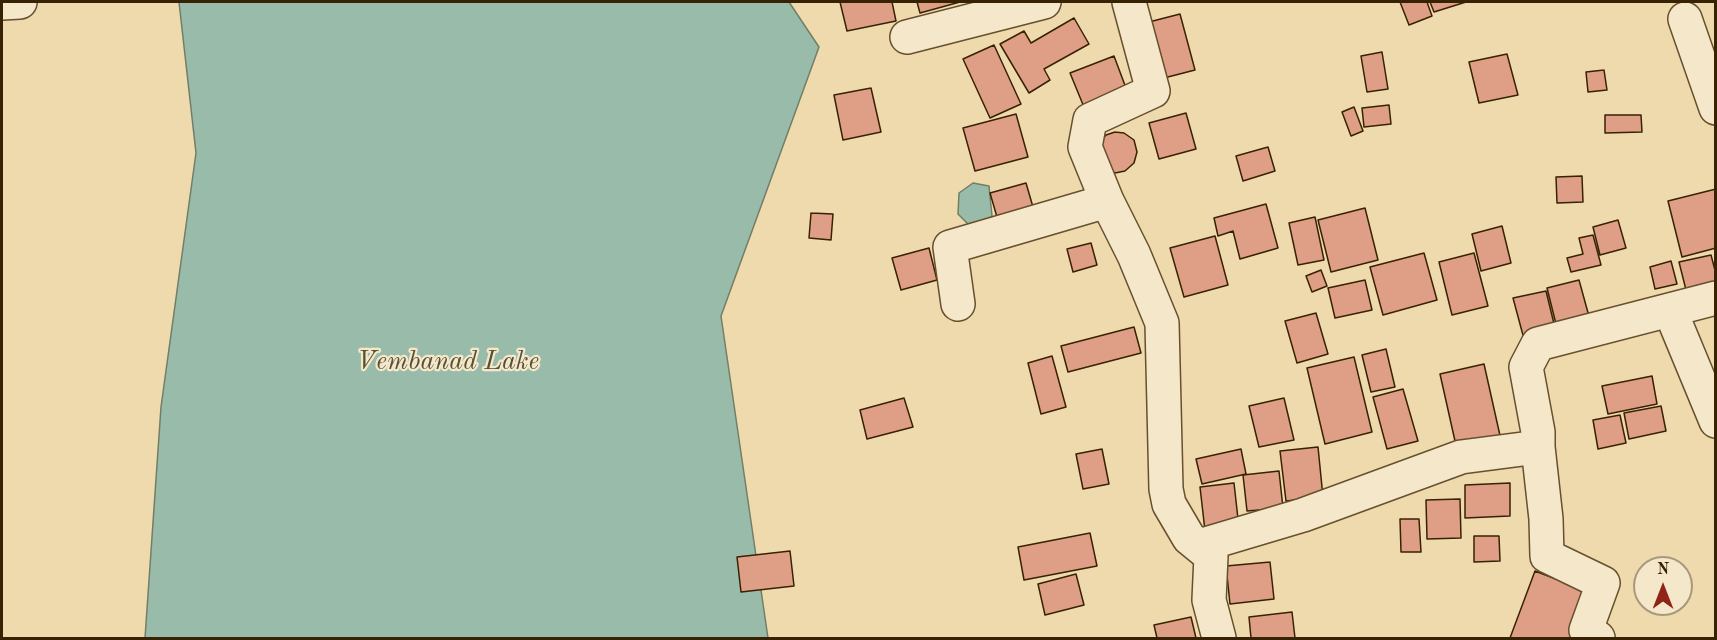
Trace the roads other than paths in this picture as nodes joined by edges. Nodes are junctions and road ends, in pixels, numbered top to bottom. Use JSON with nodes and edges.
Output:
{"nodes":[{"id":1,"x":20,"y":2,"type":"edge"},
{"id":2,"x":1044,"y":2,"type":"edge"},
{"id":3,"x":1129,"y":2,"type":"edge"},
{"id":4,"x":2,"y":3,"type":"edge"},
{"id":5,"x":1685,"y":19,"type":"dead end"},
{"id":6,"x":907,"y":37,"type":"dead end"},
{"id":7,"x":1716,"y":108,"type":"edge"},
{"id":8,"x":1107,"y":201,"type":"junction"},
{"id":9,"x":1716,"y":298,"type":"edge"},
{"id":10,"x":958,"y":304,"type":"dead end"},
{"id":11,"x":1670,"y":310,"type":"junction"},
{"id":12,"x":1716,"y":421,"type":"edge"},
{"id":13,"x":1538,"y":447,"type":"junction"},
{"id":14,"x":1205,"y":551,"type":"junction"},
{"id":15,"x":1220,"y":639,"type":"edge"},
{"id":16,"x":1598,"y":639,"type":"edge"}],
"edges":[{"from":1,"to":4,"type":"street"},
{"from":2,"to":6,"type":"street"},
{"from":3,"to":8,"type":"street"},
{"from":5,"to":7,"type":"street"},
{"from":8,"to":10,"type":"street"},
{"from":8,"to":14,"type":"street"},
{"from":9,"to":11,"type":"street"},
{"from":11,"to":12,"type":"street"},
{"from":11,"to":13,"type":"street"},
{"from":13,"to":14,"type":"street"},
{"from":13,"to":16,"type":"street"},
{"from":14,"to":15,"type":"street"}]}
